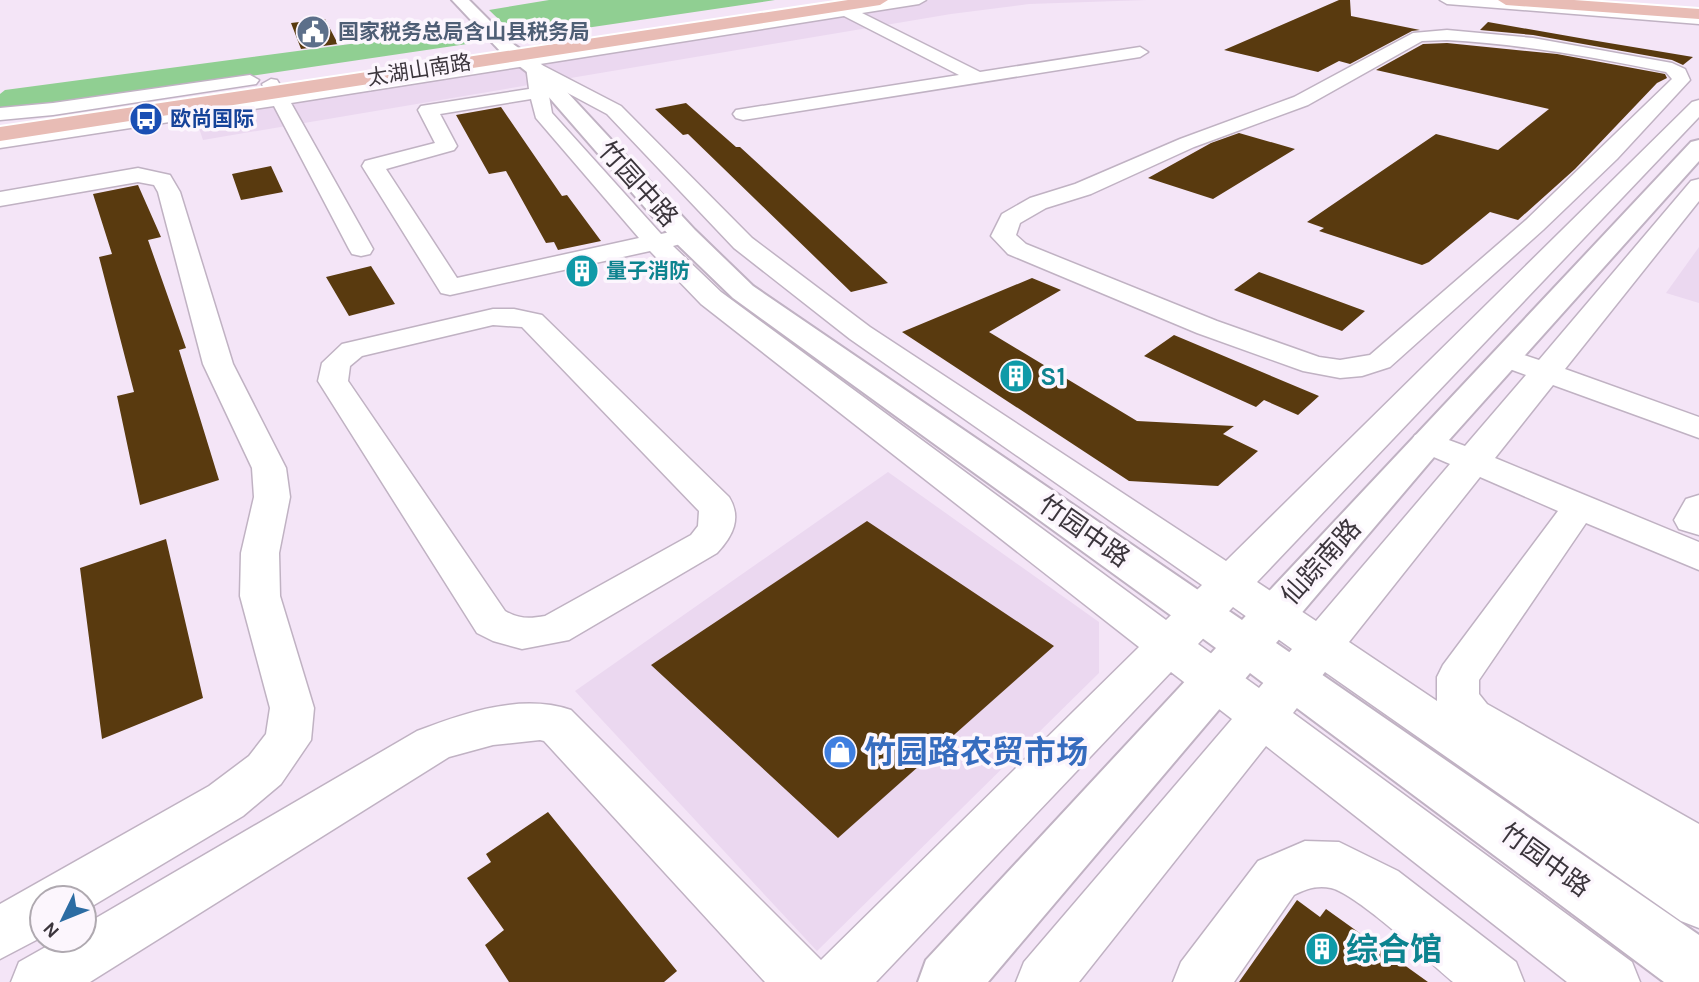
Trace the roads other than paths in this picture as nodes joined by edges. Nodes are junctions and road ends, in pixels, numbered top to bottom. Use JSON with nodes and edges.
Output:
{"nodes":[{"id":1,"x":460,"y":0,"type":"edge"},
{"id":2,"x":797,"y":0,"type":"edge"},
{"id":3,"x":880,"y":0,"type":"edge"},
{"id":4,"x":919,"y":0,"type":"edge"},
{"id":5,"x":1447,"y":0,"type":"edge"},
{"id":6,"x":1506,"y":0,"type":"edge"},
{"id":7,"x":1587,"y":0,"type":"edge"},
{"id":8,"x":836,"y":5,"type":"edge"},
{"id":9,"x":1699,"y":8,"type":"edge"},
{"id":10,"x":1699,"y":14,"type":"edge"},
{"id":11,"x":1699,"y":19,"type":"edge"},
{"id":12,"x":1159,"y":39,"type":"dead end"},
{"id":13,"x":1140,"y":52,"type":"dead end"},
{"id":14,"x":523,"y":61,"type":"junction"},
{"id":15,"x":975,"y":76,"type":"junction"},
{"id":16,"x":276,"y":91,"type":"junction"},
{"id":17,"x":1699,"y":106,"type":"edge"},
{"id":18,"x":743,"y":114,"type":"dead end"},
{"id":19,"x":0,"y":131,"type":"edge"},
{"id":20,"x":34,"y":133,"type":"junction"},
{"id":21,"x":1664,"y":166,"type":"edge"},
{"id":22,"x":1592,"y":171,"type":"junction"},
{"id":23,"x":6,"y":197,"type":"edge"},
{"id":24,"x":670,"y":239,"type":"junction"},
{"id":25,"x":361,"y":249,"type":"dead end"},
{"id":26,"x":1506,"y":358,"type":"junction"},
{"id":27,"x":1546,"y":372,"type":"junction"},
{"id":28,"x":1699,"y":428,"type":"edge"},
{"id":29,"x":1427,"y":442,"type":"junction"},
{"id":30,"x":1473,"y":461,"type":"junction"},
{"id":31,"x":716,"y":505,"type":"joint"},
{"id":32,"x":1579,"y":506,"type":"junction"},
{"id":33,"x":1699,"y":507,"type":"edge"},
{"id":34,"x":1699,"y":523,"type":"edge"},
{"id":35,"x":1699,"y":557,"type":"edge"},
{"id":36,"x":1229,"y":584,"type":"junction"},
{"id":37,"x":1200,"y":613,"type":"junction"},
{"id":38,"x":1169,"y":645,"type":"junction"},
{"id":39,"x":1246,"y":647,"type":"junction"},
{"id":40,"x":1292,"y":680,"type":"junction"},
{"id":41,"x":1699,"y":850,"type":"edge"},
{"id":42,"x":83,"y":884,"type":"edge"},
{"id":43,"x":1699,"y":903,"type":"edge"},
{"id":44,"x":28,"y":916,"type":"edge"},
{"id":45,"x":0,"y":933,"type":"edge"},
{"id":46,"x":1699,"y":971,"type":"edge"},
{"id":47,"x":39,"y":982,"type":"edge"},
{"id":48,"x":803,"y":982,"type":"edge"},
{"id":49,"x":838,"y":982,"type":"edge"},
{"id":50,"x":948,"y":982,"type":"edge"},
{"id":51,"x":1044,"y":982,"type":"edge"},
{"id":52,"x":1201,"y":982,"type":"edge"},
{"id":53,"x":1496,"y":982,"type":"edge"},
{"id":54,"x":1612,"y":982,"type":"edge"}],
"edges":[{"from":1,"to":14,"type":"main road"},
{"from":2,"to":14,"type":"street"},
{"from":3,"to":8,"type":"main road"},
{"from":4,"to":8,"type":"street"},
{"from":5,"to":11,"type":"street"},
{"from":6,"to":10,"type":"main road"},
{"from":7,"to":9,"type":"street"},
{"from":8,"to":14,"type":"street"},
{"from":8,"to":15,"type":"street"},
{"from":12,"to":15,"type":"street"},
{"from":13,"to":15,"type":"street"},
{"from":14,"to":16,"type":"main road","name":"太湖山南路"},
{"from":14,"to":19,"type":"street"},
{"from":14,"to":24,"type":"street"},
{"from":14,"to":24,"type":"street"},
{"from":14,"to":36,"type":"street"},
{"from":15,"to":18,"type":"street"},
{"from":16,"to":19,"type":"main road","name":"太湖山南路"},
{"from":16,"to":20,"type":"main road","name":"太湖山南路"},
{"from":16,"to":25,"type":"street"},
{"from":17,"to":21,"type":"street"},
{"from":19,"to":20,"type":"main road","name":"太湖山南路"},
{"from":20,"to":23,"type":"street"},
{"from":21,"to":22,"type":"street"},
{"from":21,"to":22,"type":"street"},
{"from":21,"to":22,"type":"street"},
{"from":21,"to":26,"type":"main road","name":"仙踪南路"},
{"from":21,"to":27,"type":"street"},
{"from":21,"to":36,"type":"street"},
{"from":23,"to":42,"type":"street"},
{"from":24,"to":37,"type":"main road","name":"竹园中路"},
{"from":24,"to":38,"type":"street"},
{"from":26,"to":27,"type":"street"},
{"from":26,"to":29,"type":"main road","name":"仙踪南路"},
{"from":27,"to":28,"type":"street"},
{"from":27,"to":30,"type":"street"},
{"from":29,"to":30,"type":"street"},
{"from":29,"to":39,"type":"main road","name":"仙踪南路"},
{"from":30,"to":32,"type":"street"},
{"from":30,"to":40,"type":"street"},
{"from":31,"to":31,"type":"street"},
{"from":32,"to":35,"type":"street"},
{"from":32,"to":41,"type":"street"},
{"from":33,"to":34,"type":"street"},
{"from":36,"to":37,"type":"street"},
{"from":36,"to":39,"type":"street"},
{"from":37,"to":38,"type":"street"},
{"from":37,"to":39,"type":"main road","name":"竹园中路"},
{"from":38,"to":39,"type":"street"},
{"from":38,"to":49,"type":"street"},
{"from":39,"to":40,"type":"main road","name":"竹园中路"},
{"from":39,"to":50,"type":"main road","name":"仙踪南路"},
{"from":40,"to":43,"type":"street"},
{"from":40,"to":46,"type":"main road","name":"竹园中路"},
{"from":40,"to":51,"type":"street"},
{"from":40,"to":54,"type":"street"},
{"from":44,"to":45,"type":"street"},
{"from":47,"to":48,"type":"street"},
{"from":52,"to":53,"type":"street"}]}
